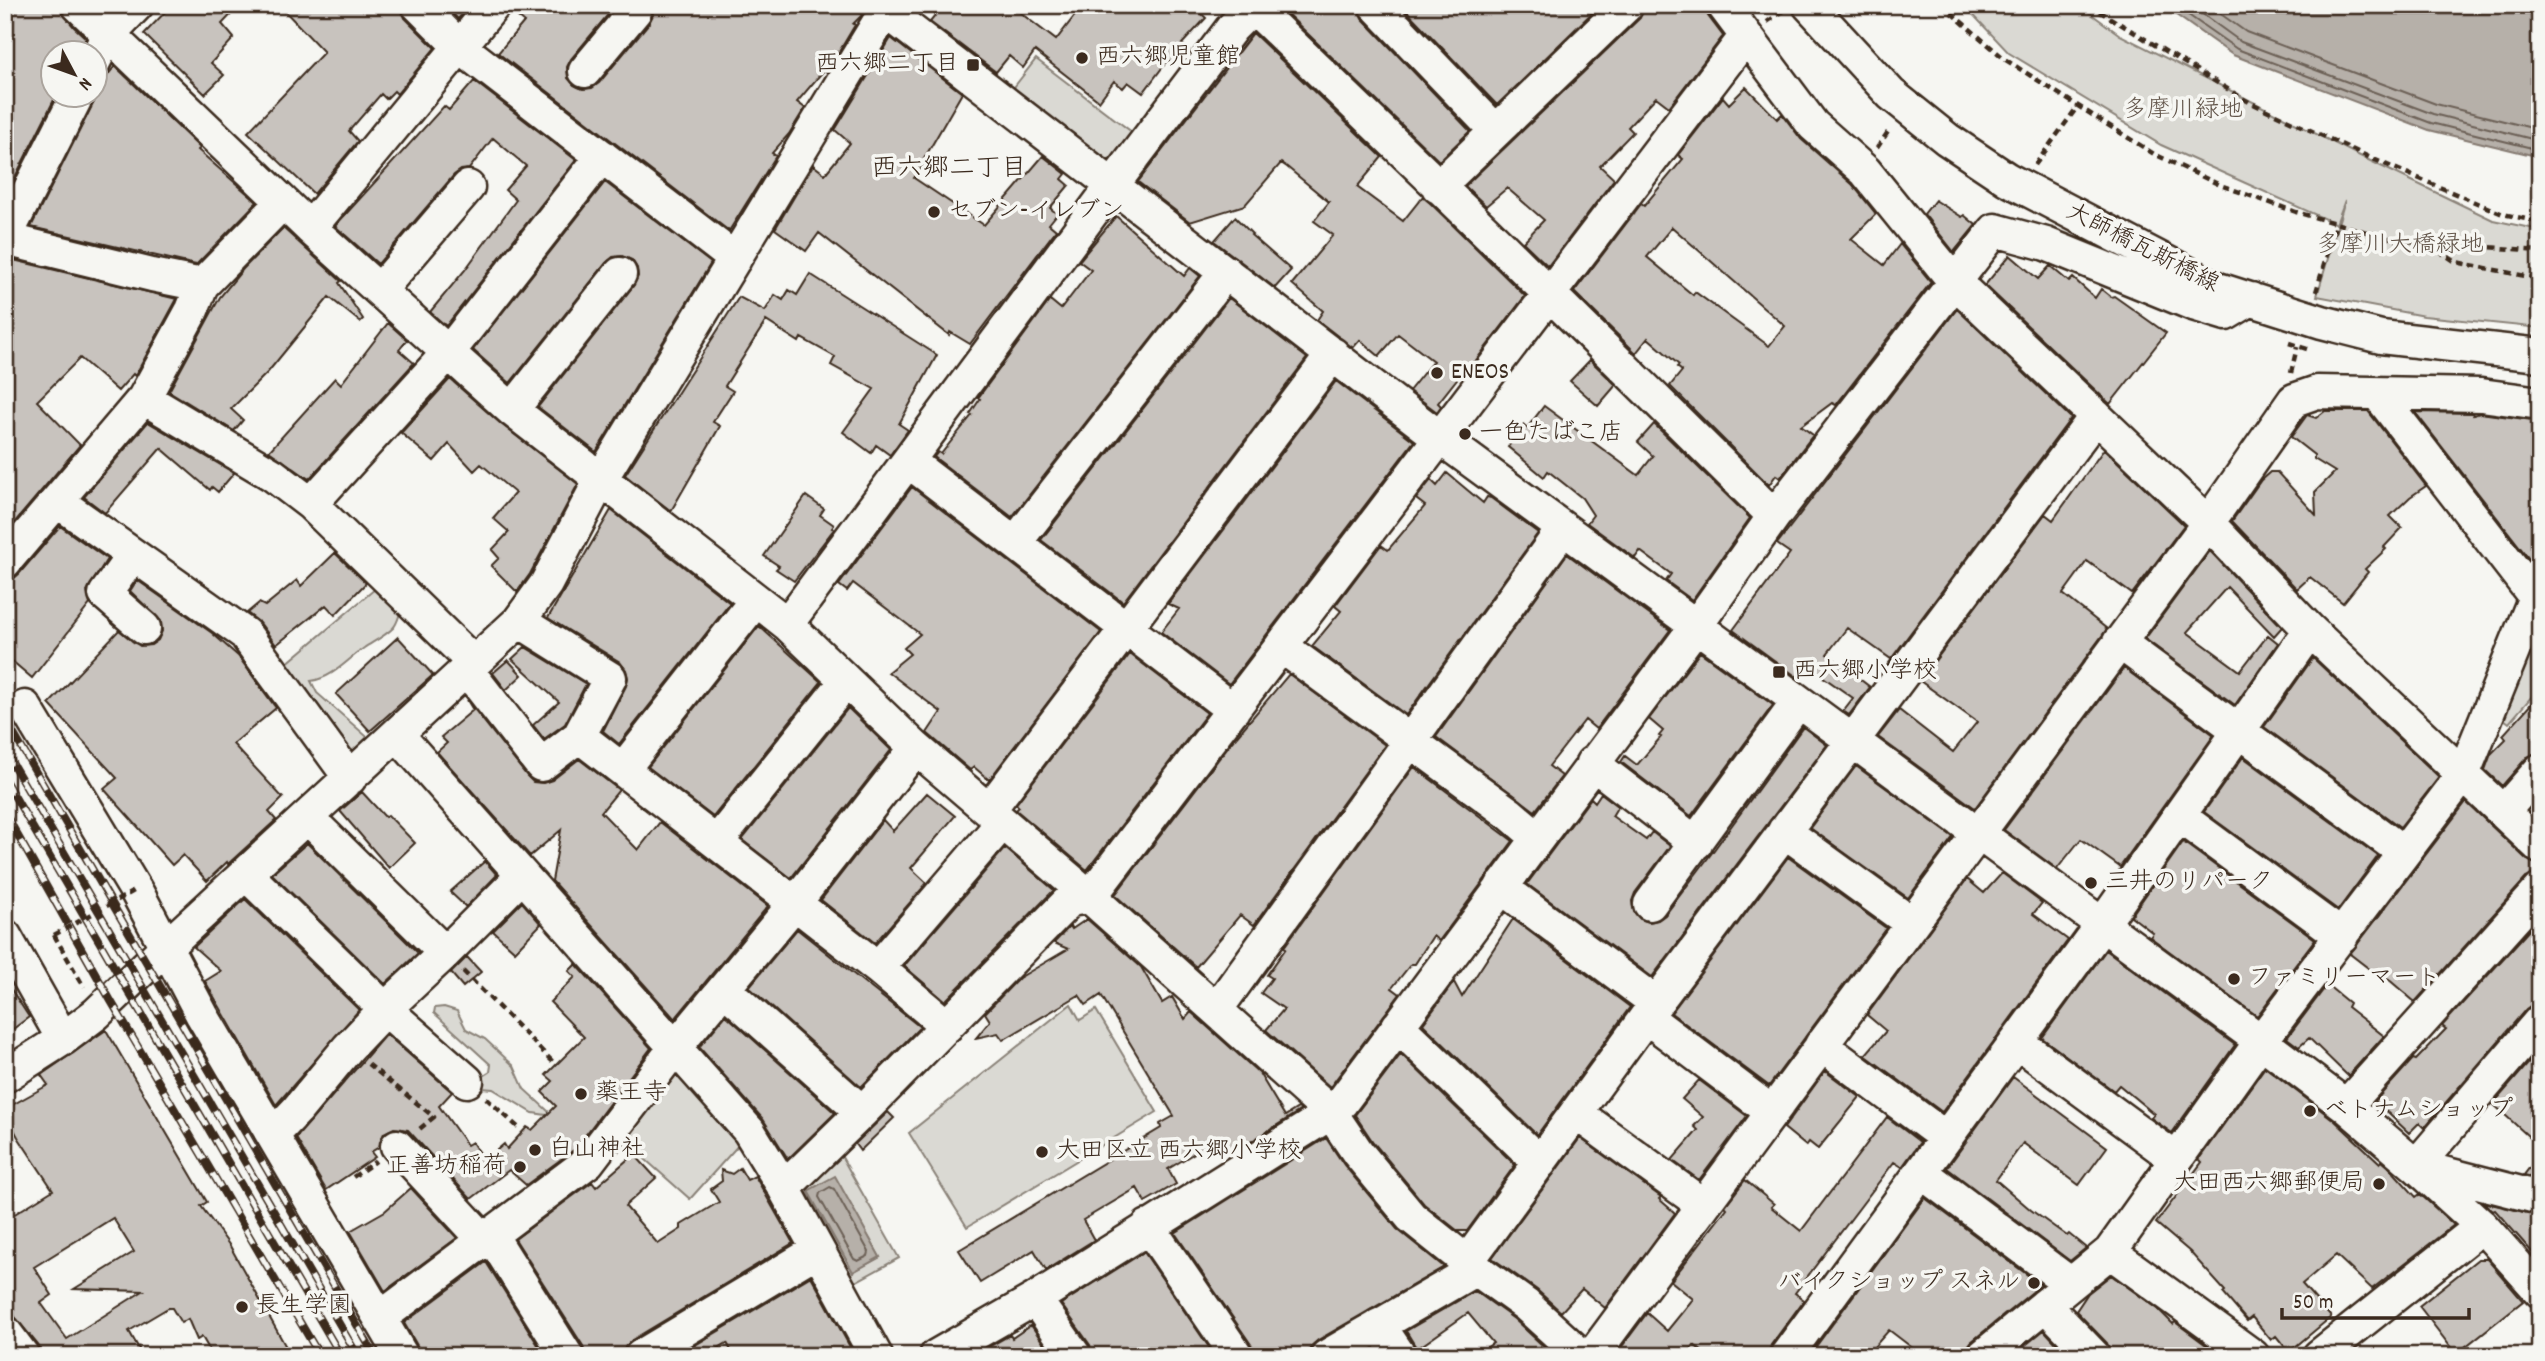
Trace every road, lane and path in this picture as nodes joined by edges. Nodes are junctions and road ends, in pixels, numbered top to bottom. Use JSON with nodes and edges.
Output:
{"nodes":[{"id":1,"x":78,"y":5,"type":"edge"},
{"id":2,"x":137,"y":5,"type":"edge"},
{"id":3,"x":418,"y":5,"type":"edge"},
{"id":4,"x":494,"y":5,"type":"edge"},
{"id":5,"x":628,"y":5,"type":"edge"},
{"id":6,"x":1375,"y":5,"type":"edge"},
{"id":7,"x":1626,"y":5,"type":"edge"},
{"id":8,"x":1723,"y":5,"type":"edge"},
{"id":9,"x":1809,"y":5,"type":"edge"},
{"id":10,"x":1942,"y":5,"type":"edge"},
{"id":11,"x":2089,"y":5,"type":"edge"},
{"id":12,"x":1253,"y":6,"type":"edge"},
{"id":13,"x":884,"y":7,"type":"edge"},
{"id":14,"x":108,"y":35,"type":"junction"},
{"id":15,"x":1746,"y":36,"type":"junction"},
{"id":16,"x":106,"y":38,"type":"edge"},
{"id":17,"x":460,"y":47,"type":"junction"},
{"id":18,"x":585,"y":71,"type":"dead end"},
{"id":19,"x":2078,"y":106,"type":"junction"},
{"id":20,"x":71,"y":108,"type":"edge"},
{"id":21,"x":1496,"y":131,"type":"junction"},
{"id":22,"x":602,"y":156,"type":"junction"},
{"id":23,"x":2033,"y":168,"type":"dead end"},
{"id":24,"x":1112,"y":186,"type":"junction"},
{"id":25,"x":468,"y":187,"type":"dead end"},
{"id":26,"x":1438,"y":187,"type":"junction"},
{"id":27,"x":283,"y":202,"type":"junction"},
{"id":28,"x":2540,"y":222,"type":"edge"},
{"id":29,"x":2336,"y":224,"type":"junction"},
{"id":30,"x":310,"y":228,"type":"junction"},
{"id":31,"x":5,"y":239,"type":"edge"},
{"id":32,"x":2425,"y":242,"type":"junction"},
{"id":33,"x":2540,"y":251,"type":"edge"},
{"id":34,"x":735,"y":258,"type":"junction"},
{"id":35,"x":1226,"y":272,"type":"junction"},
{"id":36,"x":620,"y":274,"type":"dead end"},
{"id":37,"x":2540,"y":279,"type":"edge"},
{"id":38,"x":1954,"y":281,"type":"junction"},
{"id":39,"x":202,"y":285,"type":"junction"},
{"id":40,"x":380,"y":290,"type":"junction"},
{"id":41,"x":1549,"y":294,"type":"junction"},
{"id":42,"x":2251,"y":299,"type":"junction"},
{"id":43,"x":2313,"y":303,"type":"dead end"},
{"id":44,"x":448,"y":353,"type":"junction"},
{"id":45,"x":1333,"y":354,"type":"junction"},
{"id":46,"x":2540,"y":355,"type":"edge"},
{"id":47,"x":2378,"y":394,"type":"junction"},
{"id":48,"x":144,"y":398,"type":"junction"},
{"id":49,"x":2540,"y":403,"type":"edge"},
{"id":50,"x":512,"y":410,"type":"junction"},
{"id":51,"x":2096,"y":416,"type":"junction"},
{"id":52,"x":1439,"y":437,"type":"junction"},
{"id":53,"x":908,"y":461,"type":"junction"},
{"id":54,"x":601,"y":479,"type":"junction"},
{"id":55,"x":58,"y":501,"type":"junction"},
{"id":56,"x":311,"y":504,"type":"junction"},
{"id":57,"x":1774,"y":516,"type":"junction"},
{"id":58,"x":2208,"y":523,"type":"junction"},
{"id":59,"x":1563,"y":528,"type":"junction"},
{"id":60,"x":1015,"y":543,"type":"junction"},
{"id":61,"x":133,"y":555,"type":"junction"},
{"id":62,"x":5,"y":562,"type":"edge"},
{"id":63,"x":840,"y":586,"type":"dead end"},
{"id":64,"x":2537,"y":596,"type":"edge"},
{"id":65,"x":756,"y":600,"type":"junction"},
{"id":66,"x":519,"y":621,"type":"junction"},
{"id":67,"x":1696,"y":626,"type":"junction"},
{"id":68,"x":144,"y":628,"type":"dead end"},
{"id":69,"x":1127,"y":629,"type":"junction"},
{"id":70,"x":793,"y":630,"type":"junction"},
{"id":71,"x":2310,"y":631,"type":"junction"},
{"id":72,"x":2119,"y":642,"type":"junction"},
{"id":73,"x":1281,"y":646,"type":"junction"},
{"id":74,"x":471,"y":666,"type":"junction"},
{"id":75,"x":836,"y":668,"type":"junction"},
{"id":76,"x":1798,"y":702,"type":"junction"},
{"id":77,"x":25,"y":707,"type":"dead end"},
{"id":78,"x":1233,"y":710,"type":"junction"},
{"id":79,"x":2239,"y":732,"type":"junction"},
{"id":80,"x":397,"y":734,"type":"junction"},
{"id":81,"x":579,"y":736,"type":"junction"},
{"id":82,"x":1410,"y":741,"type":"junction"},
{"id":83,"x":1852,"y":742,"type":"junction"},
{"id":84,"x":916,"y":748,"type":"junction"},
{"id":85,"x":1592,"y":764,"type":"junction"},
{"id":86,"x":624,"y":768,"type":"junction"},
{"id":87,"x":2540,"y":770,"type":"edge"},
{"id":88,"x":2463,"y":775,"type":"junction"},
{"id":89,"x":350,"y":778,"type":"junction"},
{"id":90,"x":2503,"y":812,"type":"junction"},
{"id":91,"x":2179,"y":816,"type":"junction"},
{"id":92,"x":307,"y":817,"type":"junction"},
{"id":93,"x":996,"y":817,"type":"junction"},
{"id":94,"x":1784,"y":831,"type":"junction"},
{"id":95,"x":1978,"y":834,"type":"junction"},
{"id":96,"x":1537,"y":837,"type":"junction"},
{"id":97,"x":717,"y":842,"type":"junction"},
{"id":98,"x":1696,"y":843,"type":"junction"},
{"id":99,"x":2540,"y":847,"type":"edge"},
{"id":100,"x":2403,"y":852,"type":"junction"},
{"id":101,"x":246,"y":874,"type":"junction"},
{"id":102,"x":522,"y":876,"type":"junction"},
{"id":103,"x":1501,"y":887,"type":"junction"},
{"id":104,"x":2540,"y":890,"type":"edge"},
{"id":105,"x":134,"y":891,"type":"dead end"},
{"id":106,"x":1090,"y":897,"type":"junction"},
{"id":107,"x":795,"y":903,"type":"junction"},
{"id":108,"x":1650,"y":904,"type":"dead end"},
{"id":109,"x":1912,"y":923,"type":"junction"},
{"id":110,"x":2102,"y":925,"type":"junction"},
{"id":111,"x":5,"y":936,"type":"edge"},
{"id":112,"x":2342,"y":936,"type":"junction"},
{"id":113,"x":166,"y":947,"type":"junction"},
{"id":114,"x":445,"y":953,"type":"junction"},
{"id":115,"x":878,"y":968,"type":"junction"},
{"id":116,"x":81,"y":982,"type":"dead end"},
{"id":117,"x":724,"y":989,"type":"junction"},
{"id":118,"x":385,"y":1009,"type":"junction"},
{"id":119,"x":1216,"y":1010,"type":"junction"},
{"id":120,"x":1651,"y":1010,"type":"junction"},
{"id":121,"x":2540,"y":1021,"type":"edge"},
{"id":122,"x":947,"y":1026,"type":"junction"},
{"id":123,"x":1398,"y":1026,"type":"junction"},
{"id":124,"x":64,"y":1039,"type":"junction"},
{"id":125,"x":2261,"y":1041,"type":"junction"},
{"id":126,"x":2017,"y":1042,"type":"junction"},
{"id":127,"x":1821,"y":1045,"type":"junction"},
{"id":128,"x":348,"y":1048,"type":"junction"},
{"id":129,"x":674,"y":1049,"type":"junction"},
{"id":130,"x":555,"y":1063,"type":"dead end"},
{"id":131,"x":5,"y":1076,"type":"edge"},
{"id":132,"x":467,"y":1081,"type":"joint"},
{"id":133,"x":2346,"y":1107,"type":"junction"},
{"id":134,"x":862,"y":1112,"type":"junction"},
{"id":135,"x":1772,"y":1112,"type":"junction"},
{"id":136,"x":1331,"y":1113,"type":"junction"},
{"id":137,"x":1576,"y":1113,"type":"junction"},
{"id":138,"x":521,"y":1130,"type":"dead end"},
{"id":139,"x":274,"y":1135,"type":"junction"},
{"id":140,"x":1946,"y":1138,"type":"junction"},
{"id":141,"x":397,"y":1146,"type":"junction"},
{"id":142,"x":2176,"y":1159,"type":"junction"},
{"id":143,"x":1540,"y":1163,"type":"junction"},
{"id":144,"x":2416,"y":1166,"type":"junction"},
{"id":145,"x":1922,"y":1172,"type":"junction"},
{"id":146,"x":353,"y":1177,"type":"dead end"},
{"id":147,"x":784,"y":1188,"type":"junction"},
{"id":148,"x":2538,"y":1196,"type":"edge"},
{"id":149,"x":1703,"y":1205,"type":"junction"},
{"id":150,"x":1148,"y":1226,"type":"junction"},
{"id":151,"x":2482,"y":1226,"type":"junction"},
{"id":152,"x":487,"y":1238,"type":"junction"},
{"id":153,"x":818,"y":1250,"type":"junction"},
{"id":154,"x":2110,"y":1252,"type":"junction"},
{"id":155,"x":1471,"y":1265,"type":"junction"},
{"id":156,"x":2071,"y":1284,"type":"junction"},
{"id":157,"x":2540,"y":1290,"type":"edge"},
{"id":158,"x":1035,"y":1298,"type":"junction"},
{"id":159,"x":2045,"y":1305,"type":"junction"},
{"id":160,"x":380,"y":1318,"type":"junction"},
{"id":161,"x":1379,"y":1325,"type":"junction"},
{"id":162,"x":5,"y":1333,"type":"edge"},
{"id":163,"x":23,"y":1356,"type":"edge"},
{"id":164,"x":402,"y":1356,"type":"edge"},
{"id":165,"x":567,"y":1356,"type":"edge"},
{"id":166,"x":641,"y":1356,"type":"edge"},
{"id":167,"x":876,"y":1356,"type":"edge"},
{"id":168,"x":936,"y":1356,"type":"edge"},
{"id":169,"x":1075,"y":1356,"type":"edge"},
{"id":170,"x":1237,"y":1356,"type":"edge"},
{"id":171,"x":1327,"y":1356,"type":"edge"},
{"id":172,"x":1400,"y":1356,"type":"edge"},
{"id":173,"x":1582,"y":1356,"type":"edge"},
{"id":174,"x":1594,"y":1356,"type":"edge"},
{"id":175,"x":1786,"y":1356,"type":"edge"},
{"id":176,"x":1983,"y":1356,"type":"edge"},
{"id":177,"x":2094,"y":1356,"type":"edge"},
{"id":178,"x":2253,"y":1356,"type":"edge"},
{"id":179,"x":2319,"y":1356,"type":"edge"}],
"edges":[{"from":1,"to":14,"type":"street"},
{"from":2,"to":14,"type":"street"},
{"from":3,"to":17,"type":"street"},
{"from":4,"to":17,"type":"street"},
{"from":5,"to":18,"type":"street"},
{"from":6,"to":21,"type":"street"},
{"from":7,"to":21,"type":"street"},
{"from":8,"to":15,"type":"street"},
{"from":9,"to":42,"type":"street","name":"大師橋瓦斯橋線"},
{"from":10,"to":19,"type":"path"},
{"from":11,"to":28,"type":"path"},
{"from":12,"to":24,"type":"street"},
{"from":12,"to":26,"type":"street"},
{"from":13,"to":24,"type":"street"},
{"from":13,"to":34,"type":"street"},
{"from":14,"to":16,"type":"street"},
{"from":14,"to":27,"type":"street"},
{"from":15,"to":38,"type":"street"},
{"from":15,"to":41,"type":"street"},
{"from":17,"to":22,"type":"street"},
{"from":17,"to":30,"type":"street"},
{"from":19,"to":23,"type":"path"},
{"from":19,"to":29,"type":"path"},
{"from":20,"to":31,"type":"street"},
{"from":21,"to":26,"type":"street"},
{"from":22,"to":34,"type":"street"},
{"from":22,"to":44,"type":"street"},
{"from":24,"to":35,"type":"street"},
{"from":24,"to":53,"type":"street"},
{"from":25,"to":40,"type":"street"},
{"from":26,"to":41,"type":"street"},
{"from":27,"to":30,"type":"street"},
{"from":27,"to":39,"type":"street"},
{"from":29,"to":32,"type":"path"},
{"from":29,"to":43,"type":"path"},
{"from":30,"to":40,"type":"street"},
{"from":31,"to":39,"type":"street"},
{"from":32,"to":33,"type":"path"},
{"from":32,"to":37,"type":"path"},
{"from":34,"to":54,"type":"street"},
{"from":35,"to":45,"type":"street"},
{"from":35,"to":60,"type":"street"},
{"from":36,"to":50,"type":"street"},
{"from":38,"to":42,"type":"street"},
{"from":38,"to":51,"type":"street"},
{"from":38,"to":57,"type":"street"},
{"from":39,"to":48,"type":"street"},
{"from":40,"to":44,"type":"street"},
{"from":41,"to":52,"type":"street"},
{"from":41,"to":57,"type":"street"},
{"from":42,"to":46,"type":"street","name":"大師橋瓦斯橋線"},
{"from":44,"to":50,"type":"street"},
{"from":44,"to":56,"type":"street"},
{"from":45,"to":52,"type":"street"},
{"from":45,"to":69,"type":"street"},
{"from":47,"to":49,"type":"street"},
{"from":47,"to":58,"type":"street"},
{"from":47,"to":64,"type":"street"},
{"from":48,"to":55,"type":"street"},
{"from":48,"to":56,"type":"street"},
{"from":50,"to":54,"type":"street"},
{"from":51,"to":58,"type":"street"},
{"from":51,"to":83,"type":"street"},
{"from":52,"to":59,"type":"street"},
{"from":52,"to":73,"type":"street"},
{"from":53,"to":60,"type":"street"},
{"from":53,"to":70,"type":"street"},
{"from":54,"to":65,"type":"street"},
{"from":54,"to":66,"type":"street"},
{"from":55,"to":61,"type":"street"},
{"from":55,"to":62,"type":"street"},
{"from":56,"to":74,"type":"street"},
{"from":57,"to":67,"type":"street"},
{"from":58,"to":71,"type":"street"},
{"from":58,"to":72,"type":"street"},
{"from":59,"to":67,"type":"street"},
{"from":59,"to":82,"type":"street"},
{"from":60,"to":69,"type":"street"},
{"from":61,"to":68,"type":"street"},
{"from":61,"to":89,"type":"street"},
{"from":63,"to":70,"type":"street"},
{"from":64,"to":88,"type":"street"},
{"from":65,"to":70,"type":"street"},
{"from":65,"to":86,"type":"street"},
{"from":66,"to":74,"type":"street"},
{"from":66,"to":81,"type":"street"},
{"from":67,"to":76,"type":"street"},
{"from":67,"to":85,"type":"street"},
{"from":69,"to":78,"type":"street"},
{"from":69,"to":93,"type":"street"},
{"from":70,"to":75,"type":"street"},
{"from":71,"to":79,"type":"street"},
{"from":71,"to":88,"type":"street"},
{"from":72,"to":79,"type":"street"},
{"from":72,"to":95,"type":"street"},
{"from":73,"to":78,"type":"street"},
{"from":73,"to":82,"type":"street"},
{"from":74,"to":80,"type":"street"},
{"from":74,"to":81,"type":"street"},
{"from":75,"to":84,"type":"street"},
{"from":75,"to":97,"type":"street"},
{"from":76,"to":83,"type":"street"},
{"from":76,"to":98,"type":"street"},
{"from":77,"to":113,"type":"street"},
{"from":78,"to":106,"type":"street"},
{"from":79,"to":91,"type":"street"},
{"from":79,"to":100,"type":"street"},
{"from":80,"to":89,"type":"street"},
{"from":80,"to":102,"type":"street"},
{"from":81,"to":86,"type":"street"},
{"from":82,"to":96,"type":"street"},
{"from":82,"to":119,"type":"street"},
{"from":83,"to":94,"type":"street"},
{"from":83,"to":95,"type":"street"},
{"from":84,"to":93,"type":"street"},
{"from":84,"to":107,"type":"street"},
{"from":85,"to":96,"type":"street"},
{"from":85,"to":98,"type":"street"},
{"from":86,"to":97,"type":"street"},
{"from":87,"to":90,"type":"street"},
{"from":88,"to":90,"type":"street"},
{"from":88,"to":100,"type":"street"},
{"from":89,"to":92,"type":"street"},
{"from":90,"to":99,"type":"street"},
{"from":91,"to":110,"type":"street"},
{"from":91,"to":112,"type":"street"},
{"from":92,"to":101,"type":"street"},
{"from":92,"to":114,"type":"street"},
{"from":93,"to":106,"type":"street"},
{"from":93,"to":115,"type":"street"},
{"from":94,"to":109,"type":"street"},
{"from":94,"to":120,"type":"street"},
{"from":95,"to":109,"type":"street"},
{"from":95,"to":110,"type":"street"},
{"from":96,"to":103,"type":"street"},
{"from":97,"to":107,"type":"street"},
{"from":98,"to":108,"type":"street"},
{"from":100,"to":112,"type":"street"},
{"from":101,"to":113,"type":"street"},
{"from":101,"to":118,"type":"street"},
{"from":102,"to":114,"type":"street"},
{"from":102,"to":129,"type":"street"},
{"from":103,"to":120,"type":"street"},
{"from":103,"to":123,"type":"street"},
{"from":104,"to":133,"type":"street"},
{"from":105,"to":116,"type":"path","bridge":true},
{"from":106,"to":119,"type":"street"},
{"from":106,"to":122,"type":"street"},
{"from":107,"to":115,"type":"street"},
{"from":107,"to":117,"type":"street"},
{"from":109,"to":127,"type":"street"},
{"from":110,"to":125,"type":"street"},
{"from":110,"to":126,"type":"street"},
{"from":111,"to":124,"type":"street"},
{"from":112,"to":125,"type":"street"},
{"from":113,"to":124,"type":"street"},
{"from":113,"to":139,"type":"street"},
{"from":114,"to":118,"type":"street"},
{"from":114,"to":130,"type":"path"},
{"from":115,"to":122,"type":"street"},
{"from":117,"to":129,"type":"street"},
{"from":117,"to":134,"type":"street"},
{"from":118,"to":128,"type":"street"},
{"from":118,"to":132,"type":"street"},
{"from":119,"to":136,"type":"street"},
{"from":120,"to":135,"type":"street"},
{"from":120,"to":137,"type":"street"},
{"from":121,"to":144,"type":"street"},
{"from":122,"to":134,"type":"street"},
{"from":123,"to":136,"type":"street"},
{"from":123,"to":143,"type":"street"},
{"from":124,"to":131,"type":"street"},
{"from":125,"to":133,"type":"street"},
{"from":125,"to":142,"type":"street"},
{"from":126,"to":140,"type":"street"},
{"from":126,"to":142,"type":"street"},
{"from":127,"to":135,"type":"street"},
{"from":127,"to":140,"type":"street"},
{"from":128,"to":139,"type":"street"},
{"from":128,"to":141,"type":"path"},
{"from":129,"to":147,"type":"street"},
{"from":129,"to":152,"type":"street"},
{"from":132,"to":138,"type":"path"},
{"from":133,"to":144,"type":"street"},
{"from":134,"to":147,"type":"street"},
{"from":135,"to":149,"type":"street"},
{"from":136,"to":150,"type":"street"},
{"from":136,"to":155,"type":"street"},
{"from":137,"to":143,"type":"street"},
{"from":137,"to":149,"type":"street"},
{"from":139,"to":160,"type":"street"},
{"from":140,"to":145,"type":"street"},
{"from":141,"to":146,"type":"path"},
{"from":141,"to":152,"type":"street"},
{"from":142,"to":154,"type":"street"},
{"from":143,"to":155,"type":"street"},
{"from":144,"to":148,"type":"street"},
{"from":144,"to":151,"type":"street"},
{"from":145,"to":156,"type":"street"},
{"from":145,"to":175,"type":"street"},
{"from":147,"to":153,"type":"street"},
{"from":149,"to":174,"type":"street"},
{"from":150,"to":158,"type":"street"},
{"from":150,"to":170,"type":"street"},
{"from":151,"to":157,"type":"street"},
{"from":151,"to":179,"type":"street"},
{"from":152,"to":160,"type":"street"},
{"from":152,"to":165,"type":"street"},
{"from":153,"to":166,"type":"street"},
{"from":153,"to":167,"type":"street"},
{"from":154,"to":156,"type":"street"},
{"from":154,"to":178,"type":"street"},
{"from":155,"to":161,"type":"street"},
{"from":155,"to":173,"type":"street"},
{"from":156,"to":159,"type":"street"},
{"from":158,"to":168,"type":"street"},
{"from":158,"to":169,"type":"street"},
{"from":159,"to":176,"type":"street"},
{"from":159,"to":177,"type":"street"},
{"from":160,"to":164,"type":"street"},
{"from":161,"to":171,"type":"street"},
{"from":161,"to":172,"type":"street"},
{"from":162,"to":163,"type":"street"}]}
